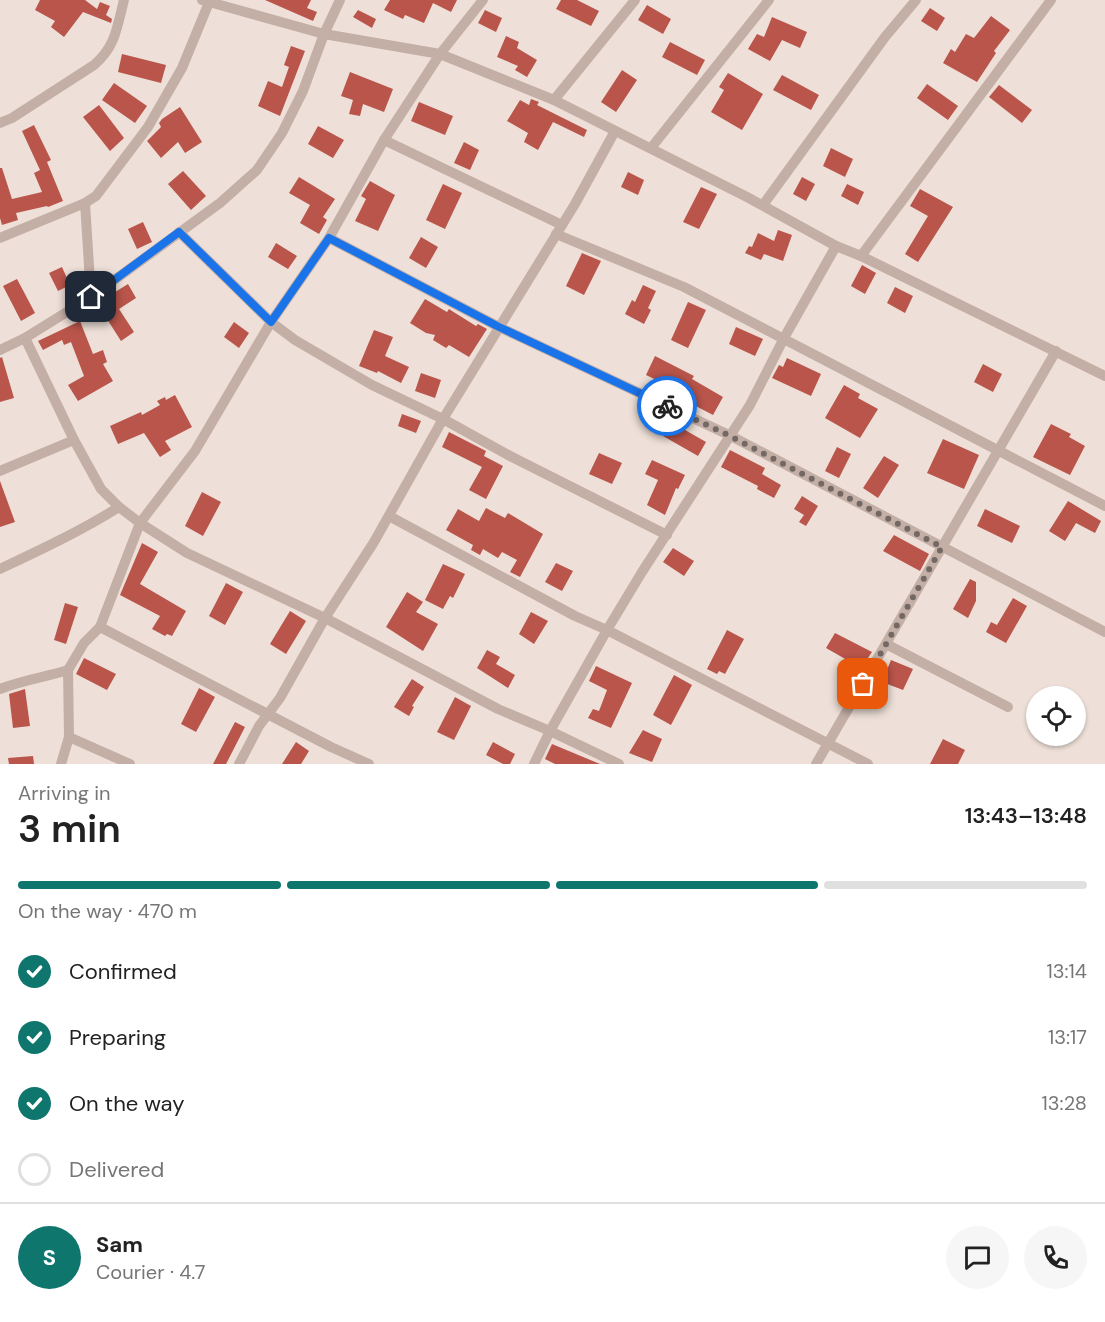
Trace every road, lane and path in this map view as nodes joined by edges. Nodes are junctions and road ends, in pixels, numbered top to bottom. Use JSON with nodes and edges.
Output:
{"nodes":[{"id":1,"x":124,"y":0,"type":"edge"},
{"id":2,"x":340,"y":0,"type":"edge"},
{"id":3,"x":483,"y":0,"type":"edge"},
{"id":4,"x":635,"y":0,"type":"edge"},
{"id":5,"x":769,"y":0,"type":"edge"},
{"id":6,"x":916,"y":0,"type":"edge"},
{"id":7,"x":1051,"y":0,"type":"edge"},
{"id":8,"x":207,"y":1,"type":"edge"},
{"id":9,"x":324,"y":34,"type":"junction"},
{"id":10,"x":440,"y":54,"type":"junction"},
{"id":11,"x":554,"y":100,"type":"junction"},
{"id":12,"x":0,"y":123,"type":"edge"},
{"id":13,"x":615,"y":131,"type":"junction"},
{"id":14,"x":384,"y":140,"type":"junction"},
{"id":15,"x":651,"y":148,"type":"junction"},
{"id":16,"x":85,"y":203,"type":"junction"},
{"id":17,"x":764,"y":206,"type":"junction"},
{"id":18,"x":559,"y":230,"type":"junction"},
{"id":19,"x":179,"y":232,"type":"junction"},
{"id":20,"x":0,"y":238,"type":"edge"},
{"id":21,"x":329,"y":238,"type":"junction"},
{"id":22,"x":836,"y":246,"type":"junction"},
{"id":23,"x":861,"y":256,"type":"junction"},
{"id":24,"x":91,"y":297,"type":"junction"},
{"id":25,"x":271,"y":322,"type":"junction"},
{"id":26,"x":499,"y":327,"type":"junction"},
{"id":27,"x":25,"y":338,"type":"junction"},
{"id":28,"x":784,"y":338,"type":"junction"},
{"id":29,"x":0,"y":350,"type":"edge"},
{"id":30,"x":1056,"y":351,"type":"junction"},
{"id":31,"x":1105,"y":376,"type":"edge"},
{"id":32,"x":444,"y":419,"type":"junction"},
{"id":33,"x":730,"y":436,"type":"junction"},
{"id":34,"x":74,"y":440,"type":"junction"},
{"id":35,"x":999,"y":450,"type":"junction"},
{"id":36,"x":0,"y":471,"type":"edge"},
{"id":37,"x":1105,"y":506,"type":"edge"},
{"id":38,"x":119,"y":507,"type":"junction"},
{"id":39,"x":389,"y":516,"type":"junction"},
{"id":40,"x":140,"y":523,"type":"junction"},
{"id":41,"x":667,"y":535,"type":"junction"},
{"id":42,"x":942,"y":547,"type":"junction"},
{"id":43,"x":0,"y":569,"type":"edge"},
{"id":44,"x":325,"y":618,"type":"junction"},
{"id":45,"x":100,"y":627,"type":"junction"},
{"id":46,"x":607,"y":630,"type":"junction"},
{"id":47,"x":1105,"y":632,"type":"edge"},
{"id":48,"x":886,"y":644,"type":"junction"},
{"id":49,"x":68,"y":670,"type":"junction"},
{"id":50,"x":0,"y":689,"type":"edge"},
{"id":51,"x":1008,"y":707,"type":"dead end"},
{"id":52,"x":268,"y":713,"type":"junction"},
{"id":53,"x":550,"y":731,"type":"junction"},
{"id":54,"x":69,"y":737,"type":"junction"},
{"id":55,"x":828,"y":745,"type":"junction"},
{"id":56,"x":61,"y":764,"type":"edge"},
{"id":57,"x":130,"y":764,"type":"edge"},
{"id":58,"x":239,"y":764,"type":"edge"},
{"id":59,"x":369,"y":764,"type":"edge"},
{"id":60,"x":534,"y":764,"type":"edge"},
{"id":61,"x":619,"y":764,"type":"edge"},
{"id":62,"x":816,"y":764,"type":"edge"},
{"id":63,"x":868,"y":764,"type":"edge"}],
"edges":[{"from":1,"to":12,"type":"street"},
{"from":2,"to":9,"type":"street"},
{"from":3,"to":10,"type":"street"},
{"from":4,"to":11,"type":"street"},
{"from":5,"to":15,"type":"street"},
{"from":6,"to":17,"type":"street"},
{"from":7,"to":23,"type":"street"},
{"from":8,"to":9,"type":"street"},
{"from":8,"to":16,"type":"street"},
{"from":9,"to":10,"type":"street"},
{"from":9,"to":19,"type":"street"},
{"from":10,"to":11,"type":"street"},
{"from":10,"to":14,"type":"street"},
{"from":11,"to":13,"type":"street"},
{"from":13,"to":15,"type":"street"},
{"from":13,"to":18,"type":"street"},
{"from":14,"to":18,"type":"street"},
{"from":14,"to":21,"type":"street"},
{"from":15,"to":17,"type":"street"},
{"from":16,"to":20,"type":"street"},
{"from":16,"to":24,"type":"street"},
{"from":17,"to":22,"type":"street"},
{"from":18,"to":26,"type":"street"},
{"from":18,"to":28,"type":"street"},
{"from":19,"to":24,"type":"street"},
{"from":19,"to":25,"type":"street"},
{"from":21,"to":25,"type":"street"},
{"from":21,"to":26,"type":"street"},
{"from":22,"to":23,"type":"street"},
{"from":22,"to":28,"type":"street"},
{"from":23,"to":30,"type":"street"},
{"from":24,"to":27,"type":"street"},
{"from":25,"to":32,"type":"street"},
{"from":25,"to":40,"type":"street"},
{"from":26,"to":32,"type":"street"},
{"from":26,"to":33,"type":"street"},
{"from":27,"to":29,"type":"street"},
{"from":27,"to":34,"type":"street"},
{"from":28,"to":33,"type":"street"},
{"from":28,"to":35,"type":"street"},
{"from":30,"to":31,"type":"street"},
{"from":30,"to":35,"type":"street"},
{"from":32,"to":39,"type":"street"},
{"from":32,"to":41,"type":"street"},
{"from":33,"to":41,"type":"street"},
{"from":33,"to":42,"type":"street"},
{"from":34,"to":36,"type":"street"},
{"from":34,"to":38,"type":"street"},
{"from":35,"to":37,"type":"street"},
{"from":35,"to":42,"type":"street"},
{"from":38,"to":40,"type":"street"},
{"from":38,"to":43,"type":"street"},
{"from":39,"to":44,"type":"street"},
{"from":39,"to":46,"type":"street"},
{"from":40,"to":44,"type":"street"},
{"from":40,"to":45,"type":"street"},
{"from":41,"to":46,"type":"street"},
{"from":42,"to":47,"type":"street"},
{"from":42,"to":48,"type":"street"},
{"from":44,"to":52,"type":"street"},
{"from":44,"to":53,"type":"street"},
{"from":45,"to":49,"type":"street"},
{"from":45,"to":52,"type":"street"},
{"from":46,"to":53,"type":"street"},
{"from":46,"to":55,"type":"street"},
{"from":48,"to":51,"type":"street"},
{"from":48,"to":55,"type":"street"},
{"from":49,"to":50,"type":"street"},
{"from":49,"to":54,"type":"street"},
{"from":52,"to":58,"type":"street"},
{"from":52,"to":59,"type":"street"},
{"from":53,"to":60,"type":"street"},
{"from":53,"to":61,"type":"street"},
{"from":54,"to":56,"type":"street"},
{"from":54,"to":57,"type":"street"},
{"from":55,"to":62,"type":"street"},
{"from":55,"to":63,"type":"street"}]}
